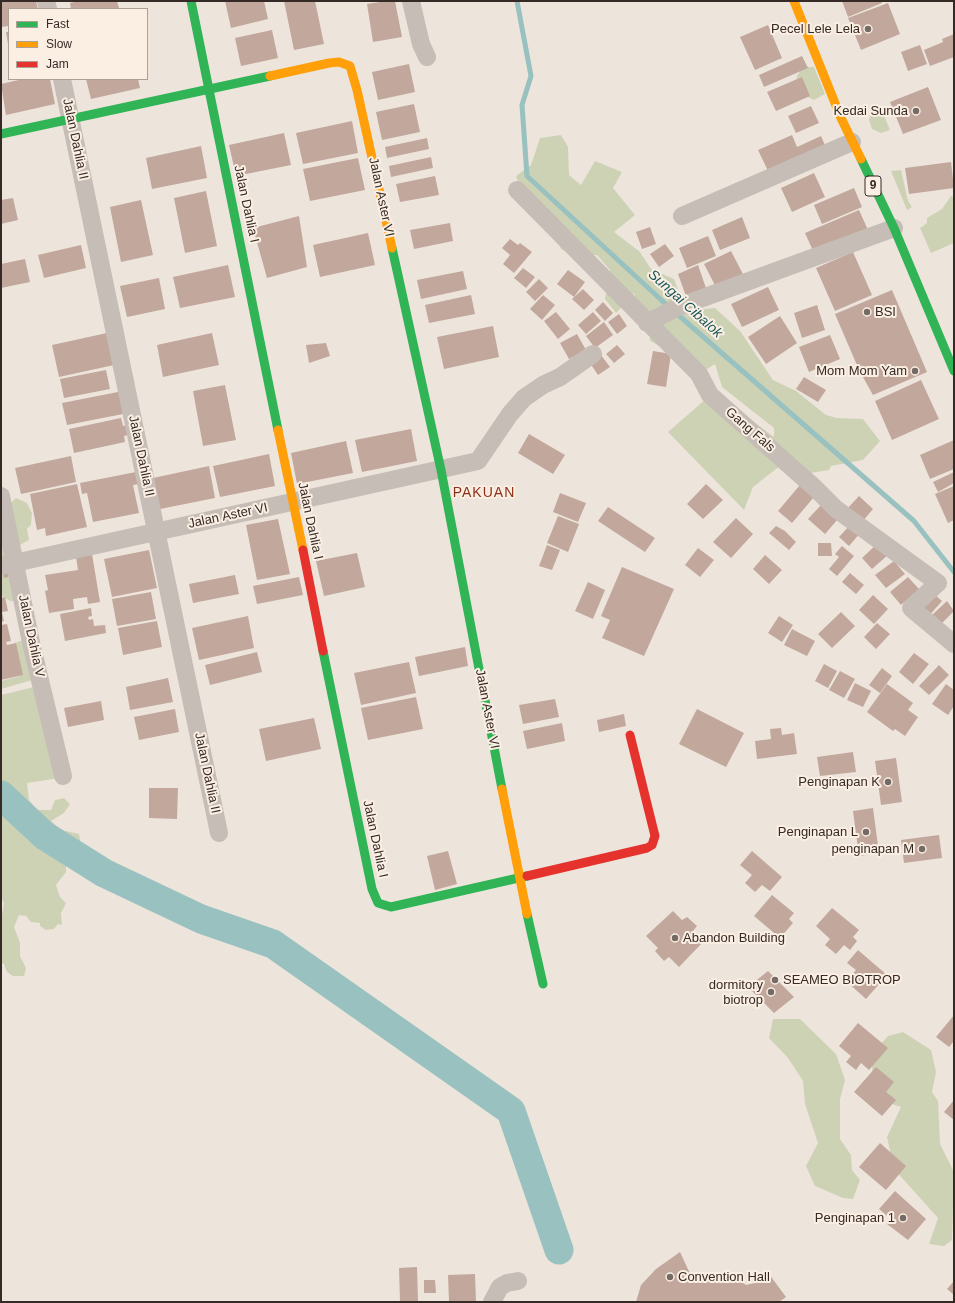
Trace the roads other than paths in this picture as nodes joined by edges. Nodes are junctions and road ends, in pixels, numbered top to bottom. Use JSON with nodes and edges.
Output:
{"nodes":[{"id":1,"x":191,"y":1,"type":"edge"},
{"id":2,"x":411,"y":1,"type":"edge"},
{"id":3,"x":794,"y":1,"type":"edge"},
{"id":4,"x":426,"y":58,"type":"dead end"},
{"id":5,"x":62,"y":80,"type":"edge"},
{"id":6,"x":209,"y":89,"type":"junction"},
{"id":7,"x":71,"y":119,"type":"junction"},
{"id":8,"x":1,"y":134,"type":"edge"},
{"id":9,"x":852,"y":142,"type":"junction"},
{"id":10,"x":517,"y":190,"type":"dead end"},
{"id":11,"x":682,"y":216,"type":"dead end"},
{"id":12,"x":894,"y":228,"type":"junction"},
{"id":13,"x":651,"y":321,"type":"junction"},
{"id":14,"x":593,"y":354,"type":"dead end"},
{"id":15,"x":954,"y":371,"type":"edge"},
{"id":16,"x":441,"y":470,"type":"junction"},
{"id":17,"x":1,"y":496,"type":"edge"},
{"id":18,"x":293,"y":502,"type":"junction"},
{"id":19,"x":157,"y":532,"type":"junction"},
{"id":20,"x":8,"y":564,"type":"edge"},
{"id":21,"x":954,"y":644,"type":"edge"},
{"id":22,"x":630,"y":735,"type":"dead end"},
{"id":23,"x":63,"y":776,"type":"dead end"},
{"id":24,"x":219,"y":833,"type":"dead end"},
{"id":25,"x":519,"y":878,"type":"junction"},
{"id":26,"x":543,"y":984,"type":"dead end"},
{"id":27,"x":518,"y":1281,"type":"dead end"},
{"id":28,"x":492,"y":1302,"type":"edge"}],
"edges":[{"from":1,"to":6,"type":"main road","name":"Jalan Dahlia I"},
{"from":2,"to":4,"type":"street"},
{"from":3,"to":9,"type":"main road","number":"9"},
{"from":5,"to":7,"type":"street","name":"Jalan Dahlia II"},
{"from":6,"to":7,"type":"main road"},
{"from":6,"to":16,"type":"main road","name":"Jalan Aster VI"},
{"from":6,"to":18,"type":"main road","name":"Jalan Dahlia I"},
{"from":7,"to":8,"type":"main road"},
{"from":7,"to":19,"type":"street","name":"Jalan Dahlia II"},
{"from":9,"to":11,"type":"street"},
{"from":9,"to":12,"type":"main road","number":"9"},
{"from":10,"to":13,"type":"street","name":"Gang Fals"},
{"from":12,"to":13,"type":"street"},
{"from":12,"to":15,"type":"main road","number":"9"},
{"from":13,"to":21,"type":"street","name":"Gang Fals"},
{"from":14,"to":16,"type":"street"},
{"from":16,"to":18,"type":"street","name":"Jalan Aster VI"},
{"from":16,"to":25,"type":"main road","name":"Jalan Aster VI"},
{"from":17,"to":20,"type":"street","name":"Jalan Dahlia V"},
{"from":18,"to":19,"type":"street","name":"Jalan Aster VI"},
{"from":18,"to":25,"type":"main road","name":"Jalan Dahlia I"},
{"from":19,"to":20,"type":"street","name":"Jalan Aster VI"},
{"from":19,"to":24,"type":"street","name":"Jalan Dahlia II"},
{"from":20,"to":23,"type":"street","name":"Jalan Dahlia V"},
{"from":22,"to":25,"type":"main road"},
{"from":25,"to":26,"type":"main road","name":"Jalan Aster VI"},
{"from":27,"to":28,"type":"street"}]}
